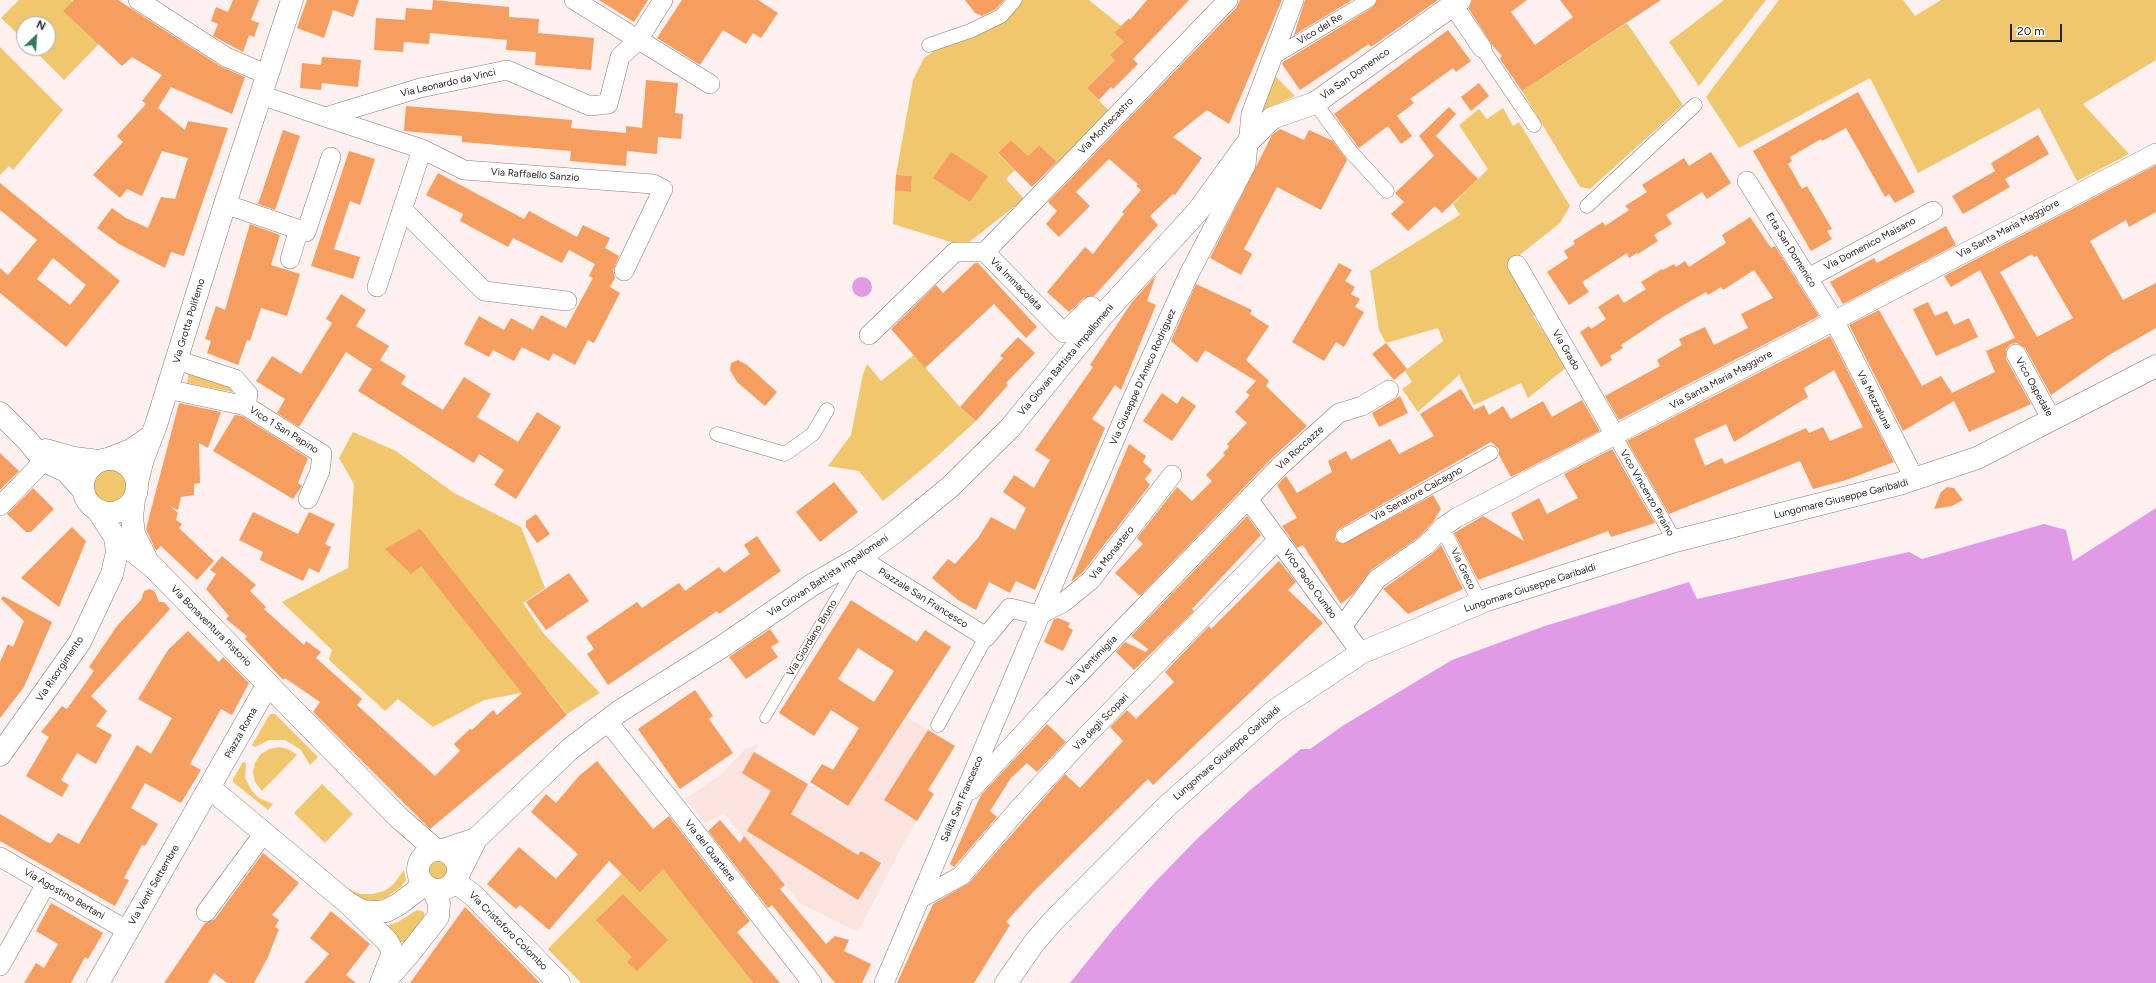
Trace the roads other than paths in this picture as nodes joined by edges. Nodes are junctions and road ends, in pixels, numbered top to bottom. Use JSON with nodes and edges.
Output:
{"nodes":[{"id":1,"x":138,"y":0,"type":"edge"},
{"id":2,"x":292,"y":0,"type":"edge"},
{"id":3,"x":574,"y":0,"type":"edge"},
{"id":4,"x":663,"y":0,"type":"edge"},
{"id":5,"x":1015,"y":0,"type":"edge"},
{"id":6,"x":1228,"y":0,"type":"edge"},
{"id":7,"x":1294,"y":0,"type":"edge"},
{"id":8,"x":1369,"y":0,"type":"edge"},
{"id":9,"x":1457,"y":2,"type":"edge"},
{"id":10,"x":638,"y":40,"type":"junction"},
{"id":11,"x":929,"y":45,"type":"dead end"},
{"id":12,"x":1482,"y":48,"type":"joint"},
{"id":13,"x":1272,"y":58,"type":"junction"},
{"id":14,"x":710,"y":84,"type":"dead end"},
{"id":15,"x":265,"y":85,"type":"junction"},
{"id":16,"x":1315,"y":103,"type":"junction"},
{"id":17,"x":1695,"y":105,"type":"dead end"},
{"id":18,"x":325,"y":117,"type":"junction"},
{"id":19,"x":1534,"y":124,"type":"dead end"},
{"id":20,"x":1248,"y":142,"type":"junction"},
{"id":21,"x":422,"y":150,"type":"junction"},
{"id":22,"x":2156,"y":153,"type":"edge"},
{"id":23,"x":331,"y":157,"type":"dead end"},
{"id":24,"x":1747,"y":181,"type":"dead end"},
{"id":25,"x":1387,"y":191,"type":"dead end"},
{"id":26,"x":225,"y":204,"type":"junction"},
{"id":27,"x":1587,"y":206,"type":"dead end"},
{"id":28,"x":402,"y":209,"type":"junction"},
{"id":29,"x":1933,"y":211,"type":"dead end"},
{"id":30,"x":299,"y":229,"type":"junction"},
{"id":31,"x":985,"y":252,"type":"junction"},
{"id":32,"x":290,"y":259,"type":"dead end"},
{"id":33,"x":1517,"y":265,"type":"dead end"},
{"id":34,"x":624,"y":271,"type":"dead end"},
{"id":35,"x":1808,"y":278,"type":"junction"},
{"id":36,"x":377,"y":287,"type":"dead end"},
{"id":37,"x":567,"y":301,"type":"dead end"},
{"id":38,"x":1102,"y":316,"type":"junction"},
{"id":39,"x":1834,"y":320,"type":"junction"},
{"id":40,"x":869,"y":335,"type":"dead end"},
{"id":41,"x":2016,"y":354,"type":"dead end"},
{"id":42,"x":177,"y":360,"type":"junction"},
{"id":43,"x":2156,"y":366,"type":"edge"},
{"id":44,"x":167,"y":389,"type":"junction"},
{"id":45,"x":1389,"y":390,"type":"dead end"},
{"id":46,"x":246,"y":406,"type":"junction"},
{"id":47,"x":827,"y":410,"type":"dead end"},
{"id":48,"x":0,"y":413,"type":"edge"},
{"id":49,"x":2052,"y":420,"type":"junction"},
{"id":50,"x":716,"y":434,"type":"dead end"},
{"id":51,"x":150,"y":437,"type":"junction"},
{"id":52,"x":1617,"y":440,"type":"junction"},
{"id":53,"x":28,"y":441,"type":"junction"},
{"id":54,"x":1491,"y":453,"type":"dead end"},
{"id":55,"x":103,"y":460,"type":"junction"},
{"id":56,"x":44,"y":461,"type":"junction"},
{"id":57,"x":1172,"y":475,"type":"dead end"},
{"id":58,"x":1915,"y":480,"type":"junction"},
{"id":59,"x":82,"y":489,"type":"junction"},
{"id":60,"x":136,"y":491,"type":"junction"},
{"id":61,"x":308,"y":499,"type":"dead end"},
{"id":62,"x":1251,"y":503,"type":"dead end"},
{"id":63,"x":0,"y":506,"type":"edge"},
{"id":64,"x":98,"y":511,"type":"junction"},
{"id":65,"x":1224,"y":524,"type":"joint"},
{"id":66,"x":1446,"y":535,"type":"dead end"},
{"id":67,"x":1343,"y":536,"type":"dead end"},
{"id":68,"x":115,"y":537,"type":"junction"},
{"id":69,"x":1278,"y":540,"type":"junction"},
{"id":70,"x":1675,"y":541,"type":"junction"},
{"id":71,"x":859,"y":558,"type":"junction"},
{"id":72,"x":153,"y":567,"type":"junction"},
{"id":73,"x":1480,"y":603,"type":"junction"},
{"id":74,"x":1039,"y":615,"type":"junction"},
{"id":75,"x":1342,"y":627,"type":"junction"},
{"id":76,"x":986,"y":637,"type":"junction"},
{"id":77,"x":1362,"y":653,"type":"junction"},
{"id":78,"x":268,"y":684,"type":"junction"},
{"id":79,"x":764,"y":718,"type":"dead end"},
{"id":80,"x":607,"y":721,"type":"junction"},
{"id":81,"x":938,"y":725,"type":"dead end"},
{"id":82,"x":0,"y":755,"type":"edge"},
{"id":83,"x":210,"y":788,"type":"junction"},
{"id":84,"x":962,"y":799,"type":"junction"},
{"id":85,"x":399,"y":818,"type":"junction"},
{"id":86,"x":264,"y":833,"type":"junction"},
{"id":87,"x":476,"y":839,"type":"junction"},
{"id":88,"x":440,"y":850,"type":"junction"},
{"id":89,"x":0,"y":857,"type":"edge"},
{"id":90,"x":457,"y":877,"type":"junction"},
{"id":91,"x":425,"y":881,"type":"junction"},
{"id":92,"x":46,"y":884,"type":"junction"},
{"id":93,"x":921,"y":898,"type":"junction"},
{"id":94,"x":349,"y":904,"type":"junction"},
{"id":95,"x":206,"y":912,"type":"dead end"},
{"id":96,"x":128,"y":931,"type":"junction"},
{"id":97,"x":0,"y":966,"type":"edge"},
{"id":98,"x":98,"y":983,"type":"edge"},
{"id":99,"x":382,"y":983,"type":"edge"},
{"id":100,"x":559,"y":983,"type":"edge"},
{"id":101,"x":812,"y":983,"type":"edge"},
{"id":102,"x":884,"y":983,"type":"edge"},
{"id":103,"x":1006,"y":983,"type":"edge"}],
"edges":[{"from":1,"to":15,"type":"street"},
{"from":2,"to":15,"type":"street","name":"Via Grotta Polifemo"},
{"from":3,"to":10,"type":"street"},
{"from":4,"to":10,"type":"street","name":"Via Leonardo da Vinci"},
{"from":5,"to":11,"type":"street"},
{"from":6,"to":31,"type":"street","name":"Via Montecastro"},
{"from":7,"to":13,"type":"street","name":"Via Giuseppe D'Amico Rodriguez"},
{"from":8,"to":13,"type":"street","name":"Vico del Re"},
{"from":9,"to":12,"type":"street"},
{"from":9,"to":16,"type":"street","name":"Via San Domenico"},
{"from":10,"to":14,"type":"street"},
{"from":10,"to":18,"type":"street","name":"Via Leonardo da Vinci"},
{"from":12,"to":19,"type":"street"},
{"from":13,"to":20,"type":"street","name":"Via Giuseppe D'Amico Rodriguez"},
{"from":15,"to":18,"type":"street"},
{"from":15,"to":26,"type":"street","name":"Via Grotta Polifemo"},
{"from":16,"to":20,"type":"street","name":"Via San Domenico"},
{"from":16,"to":25,"type":"street"},
{"from":17,"to":27,"type":"street"},
{"from":18,"to":21,"type":"street","name":"Via Raffaello Sanzio"},
{"from":20,"to":38,"type":"street","name":"Via Giovan Battista Impallomeni"},
{"from":20,"to":74,"type":"street","name":"Via Giuseppe D'Amico Rodriguez"},
{"from":21,"to":28,"type":"street"},
{"from":21,"to":34,"type":"street","name":"Via Raffaello Sanzio"},
{"from":22,"to":39,"type":"street","name":"Via Santa Maria Maggiore"},
{"from":23,"to":30,"type":"street"},
{"from":24,"to":35,"type":"street","name":"Erta San Domenico"},
{"from":26,"to":30,"type":"street"},
{"from":26,"to":42,"type":"street","name":"Via Grotta Polifemo"},
{"from":28,"to":36,"type":"street"},
{"from":28,"to":37,"type":"street"},
{"from":29,"to":35,"type":"street","name":"Via Domenico Maisano"},
{"from":30,"to":32,"type":"street"},
{"from":31,"to":38,"type":"street","name":"Via Immacolata"},
{"from":31,"to":40,"type":"street","name":"Via Immacolata"},
{"from":33,"to":52,"type":"street","name":"Via Grado"},
{"from":35,"to":39,"type":"street","name":"Erta San Domenico"},
{"from":38,"to":71,"type":"street","name":"Via Giovan Battista Impallomeni"},
{"from":39,"to":52,"type":"street","name":"Via Santa Maria Maggiore"},
{"from":39,"to":58,"type":"street","name":"Via Mezzaluna"},
{"from":41,"to":49,"type":"street","name":"Vico Ospedale"},
{"from":42,"to":44,"type":"street","name":"Via Grotta Polifemo"},
{"from":42,"to":46,"type":"street","name":"Vico 1 San Papino"},
{"from":43,"to":49,"type":"street","name":"Lungomare Giuseppe Garibaldi"},
{"from":44,"to":46,"type":"street","name":"Vico 1 San Papino"},
{"from":44,"to":51,"type":"street","name":"Via Grotta Polifemo"},
{"from":45,"to":65,"type":"street","name":"Via Roccazze"},
{"from":46,"to":61,"type":"street","name":"Vico 1 San Papino"},
{"from":47,"to":50,"type":"street"},
{"from":48,"to":53,"type":"street"},
{"from":49,"to":58,"type":"street","name":"Lungomare Giuseppe Garibaldi"},
{"from":51,"to":55,"type":"street"},
{"from":51,"to":60,"type":"street","name":"Via Grotta Polifemo"},
{"from":52,"to":70,"type":"street","name":"Vico Vincenzo Piraino"},
{"from":52,"to":75,"type":"street","name":"Via Santa Maria Maggiore"},
{"from":53,"to":55,"type":"street"},
{"from":53,"to":56,"type":"street"},
{"from":54,"to":67,"type":"street","name":"Via Senatore Calcagno"},
{"from":55,"to":59,"type":"street"},
{"from":55,"to":60,"type":"street"},
{"from":56,"to":59,"type":"street"},
{"from":56,"to":63,"type":"street"},
{"from":57,"to":74,"type":"street","name":"Via Monastero"},
{"from":58,"to":70,"type":"street","name":"Lungomare Giuseppe Garibaldi"},
{"from":59,"to":64,"type":"street"},
{"from":60,"to":64,"type":"street"},
{"from":60,"to":72,"type":"street","name":"Via Bonaventura Pistorio"},
{"from":62,"to":69,"type":"street","name":"Vico Paolo Cumbo"},
{"from":64,"to":68,"type":"street"},
{"from":65,"to":84,"type":"street","name":"Via Ventimiglia"},
{"from":66,"to":73,"type":"street","name":"Via Greco"},
{"from":68,"to":72,"type":"street","name":"Via Bonaventura Pistorio"},
{"from":68,"to":82,"type":"street","name":"Via Risorgimento"},
{"from":69,"to":75,"type":"street","name":"Vico Paolo Cumbo"},
{"from":69,"to":93,"type":"street","name":"Via degli Scopari"},
{"from":70,"to":73,"type":"street","name":"Lungomare Giuseppe Garibaldi"},
{"from":71,"to":76,"type":"street","name":"Piazzale San Francesco"},
{"from":71,"to":79,"type":"lane","name":"Via Giordano Bruno"},
{"from":71,"to":80,"type":"street","name":"Via Giovan Battista Impallomeni"},
{"from":72,"to":78,"type":"street","name":"Via Bonaventura Pistorio"},
{"from":73,"to":77,"type":"street","name":"Lungomare Giuseppe Garibaldi"},
{"from":74,"to":76,"type":"street"},
{"from":74,"to":84,"type":"street","name":"Salita San Francesco"},
{"from":75,"to":77,"type":"street"},
{"from":76,"to":81,"type":"street"},
{"from":77,"to":103,"type":"street","name":"Lungomare Giuseppe Garibaldi"},
{"from":78,"to":83,"type":"street","name":"Piazza Roma"},
{"from":78,"to":85,"type":"street"},
{"from":80,"to":87,"type":"street","name":"Via Giovan Battista Impallomeni"},
{"from":80,"to":101,"type":"street","name":"Via del Quartiere"},
{"from":83,"to":86,"type":"street"},
{"from":83,"to":96,"type":"street","name":"Via Venti Settembre"},
{"from":84,"to":93,"type":"street","name":"Salita San Francesco"},
{"from":85,"to":88,"type":"street"},
{"from":85,"to":91,"type":"street"},
{"from":86,"to":94,"type":"street"},
{"from":86,"to":95,"type":"street"},
{"from":87,"to":88,"type":"street","name":"Via Giovan Battista Impallomeni"},
{"from":87,"to":90,"type":"street","name":"Via Giovan Battista Impallomeni"},
{"from":88,"to":90,"type":"street"},
{"from":88,"to":91,"type":"street"},
{"from":89,"to":92,"type":"street","name":"Via Agostino Bertani"},
{"from":90,"to":91,"type":"street"},
{"from":90,"to":100,"type":"street","name":"Via Cristoforo Colombo"},
{"from":91,"to":94,"type":"street"},
{"from":91,"to":99,"type":"street"},
{"from":92,"to":96,"type":"street","name":"Via Agostino Bertani"},
{"from":92,"to":97,"type":"street"},
{"from":93,"to":102,"type":"street","name":"Salita San Francesco"},
{"from":94,"to":99,"type":"street"},
{"from":96,"to":98,"type":"street","name":"Via Venti Settembre"}]}
